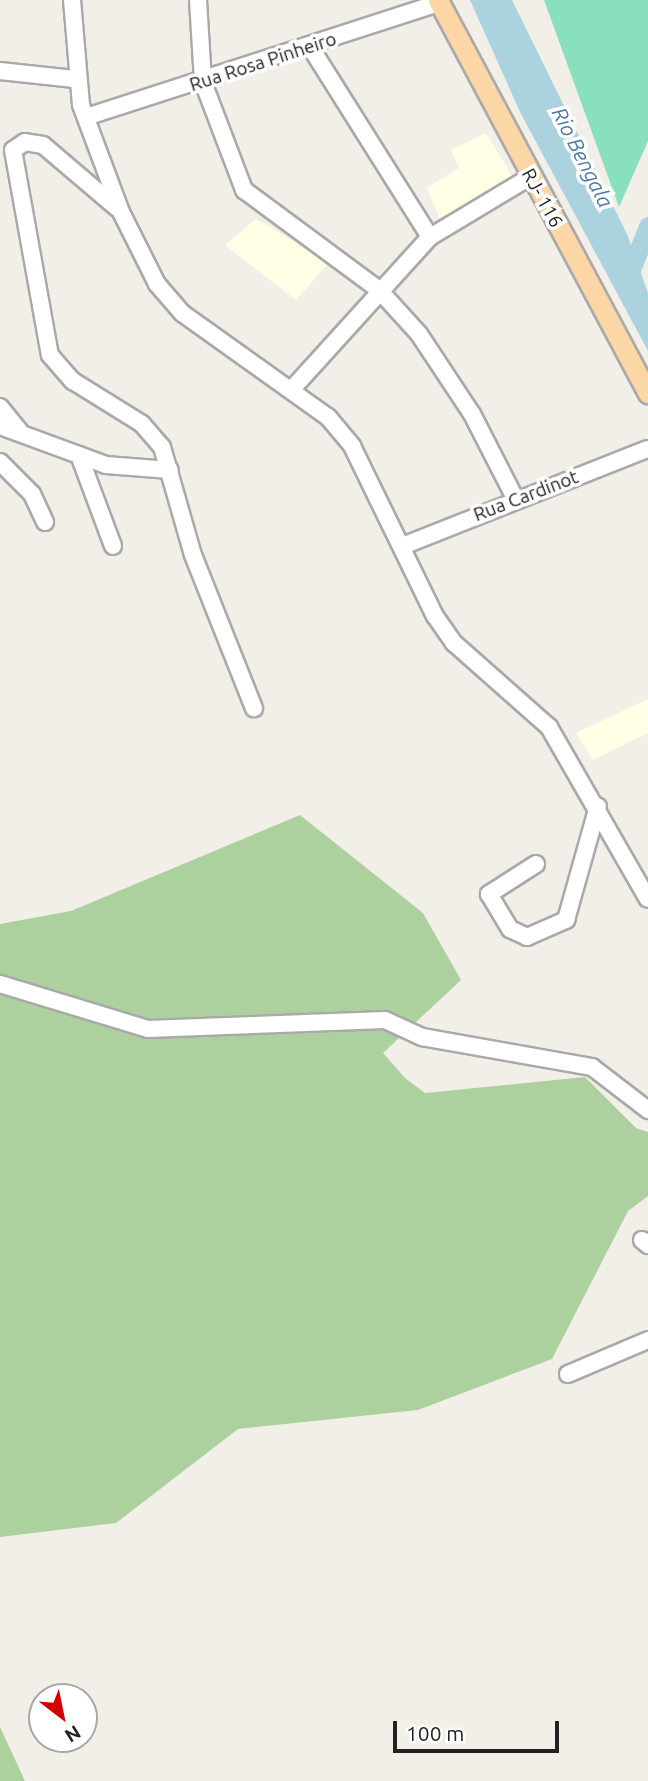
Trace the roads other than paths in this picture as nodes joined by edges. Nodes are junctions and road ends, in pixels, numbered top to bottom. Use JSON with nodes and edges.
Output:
{"nodes":[{"id":1,"x":72,"y":0,"type":"edge"},
{"id":2,"x":198,"y":0,"type":"edge"},
{"id":3,"x":439,"y":2,"type":"edge"},
{"id":4,"x":311,"y":48,"type":"junction"},
{"id":5,"x":0,"y":71,"type":"edge"},
{"id":6,"x":75,"y":79,"type":"junction"},
{"id":7,"x":203,"y":82,"type":"junction"},
{"id":8,"x":86,"y":117,"type":"junction"},
{"id":9,"x":530,"y":177,"type":"junction"},
{"id":10,"x":121,"y":212,"type":"junction"},
{"id":11,"x":430,"y":237,"type":"junction"},
{"id":12,"x":379,"y":290,"type":"junction"},
{"id":13,"x":293,"y":388,"type":"junction"},
{"id":14,"x":648,"y":394,"type":"edge"},
{"id":15,"x":0,"y":407,"type":"edge"},
{"id":16,"x":0,"y":426,"type":"edge"},
{"id":17,"x":25,"y":438,"type":"junction"},
{"id":18,"x":648,"y":449,"type":"edge"},
{"id":19,"x":79,"y":455,"type":"junction"},
{"id":20,"x":0,"y":462,"type":"edge"},
{"id":21,"x":170,"y":470,"type":"junction"},
{"id":22,"x":516,"y":500,"type":"junction"},
{"id":23,"x":45,"y":522,"type":"dead end"},
{"id":24,"x":405,"y":545,"type":"junction"},
{"id":25,"x":113,"y":546,"type":"dead end"},
{"id":26,"x":254,"y":708,"type":"dead end"},
{"id":27,"x":598,"y":806,"type":"junction"},
{"id":28,"x":536,"y":864,"type":"dead end"},
{"id":29,"x":648,"y":898,"type":"edge"},
{"id":30,"x":0,"y":984,"type":"edge"},
{"id":31,"x":648,"y":1110,"type":"edge"},
{"id":32,"x":648,"y":1340,"type":"edge"},
{"id":33,"x":568,"y":1374,"type":"dead end"}],
"edges":[{"from":1,"to":6,"type":"street"},
{"from":2,"to":7,"type":"street"},
{"from":3,"to":4,"type":"street","name":"Rua Rosa Pinheiro"},
{"from":3,"to":9,"type":"main road","name":"RJ- 116"},
{"from":4,"to":7,"type":"street","name":"Rua Rosa Pinheiro"},
{"from":4,"to":11,"type":"street"},
{"from":5,"to":6,"type":"street"},
{"from":6,"to":8,"type":"street"},
{"from":7,"to":8,"type":"street","name":"Rua Rosa Pinheiro"},
{"from":7,"to":12,"type":"street"},
{"from":8,"to":10,"type":"street"},
{"from":9,"to":11,"type":"street"},
{"from":9,"to":14,"type":"main road","name":"RJ- 116"},
{"from":10,"to":13,"type":"street"},
{"from":10,"to":21,"type":"street"},
{"from":11,"to":12,"type":"street"},
{"from":12,"to":13,"type":"street"},
{"from":12,"to":22,"type":"street"},
{"from":13,"to":24,"type":"street"},
{"from":15,"to":17,"type":"street"},
{"from":16,"to":17,"type":"street"},
{"from":17,"to":19,"type":"street"},
{"from":18,"to":22,"type":"street","name":"Rua Cardinot"},
{"from":19,"to":21,"type":"street"},
{"from":19,"to":25,"type":"street"},
{"from":20,"to":23,"type":"street"},
{"from":21,"to":26,"type":"street"},
{"from":22,"to":24,"type":"street","name":"Rua Cardinot"},
{"from":24,"to":27,"type":"street"},
{"from":27,"to":28,"type":"street"},
{"from":27,"to":29,"type":"street"},
{"from":30,"to":31,"type":"street"},
{"from":32,"to":33,"type":"street"}]}
